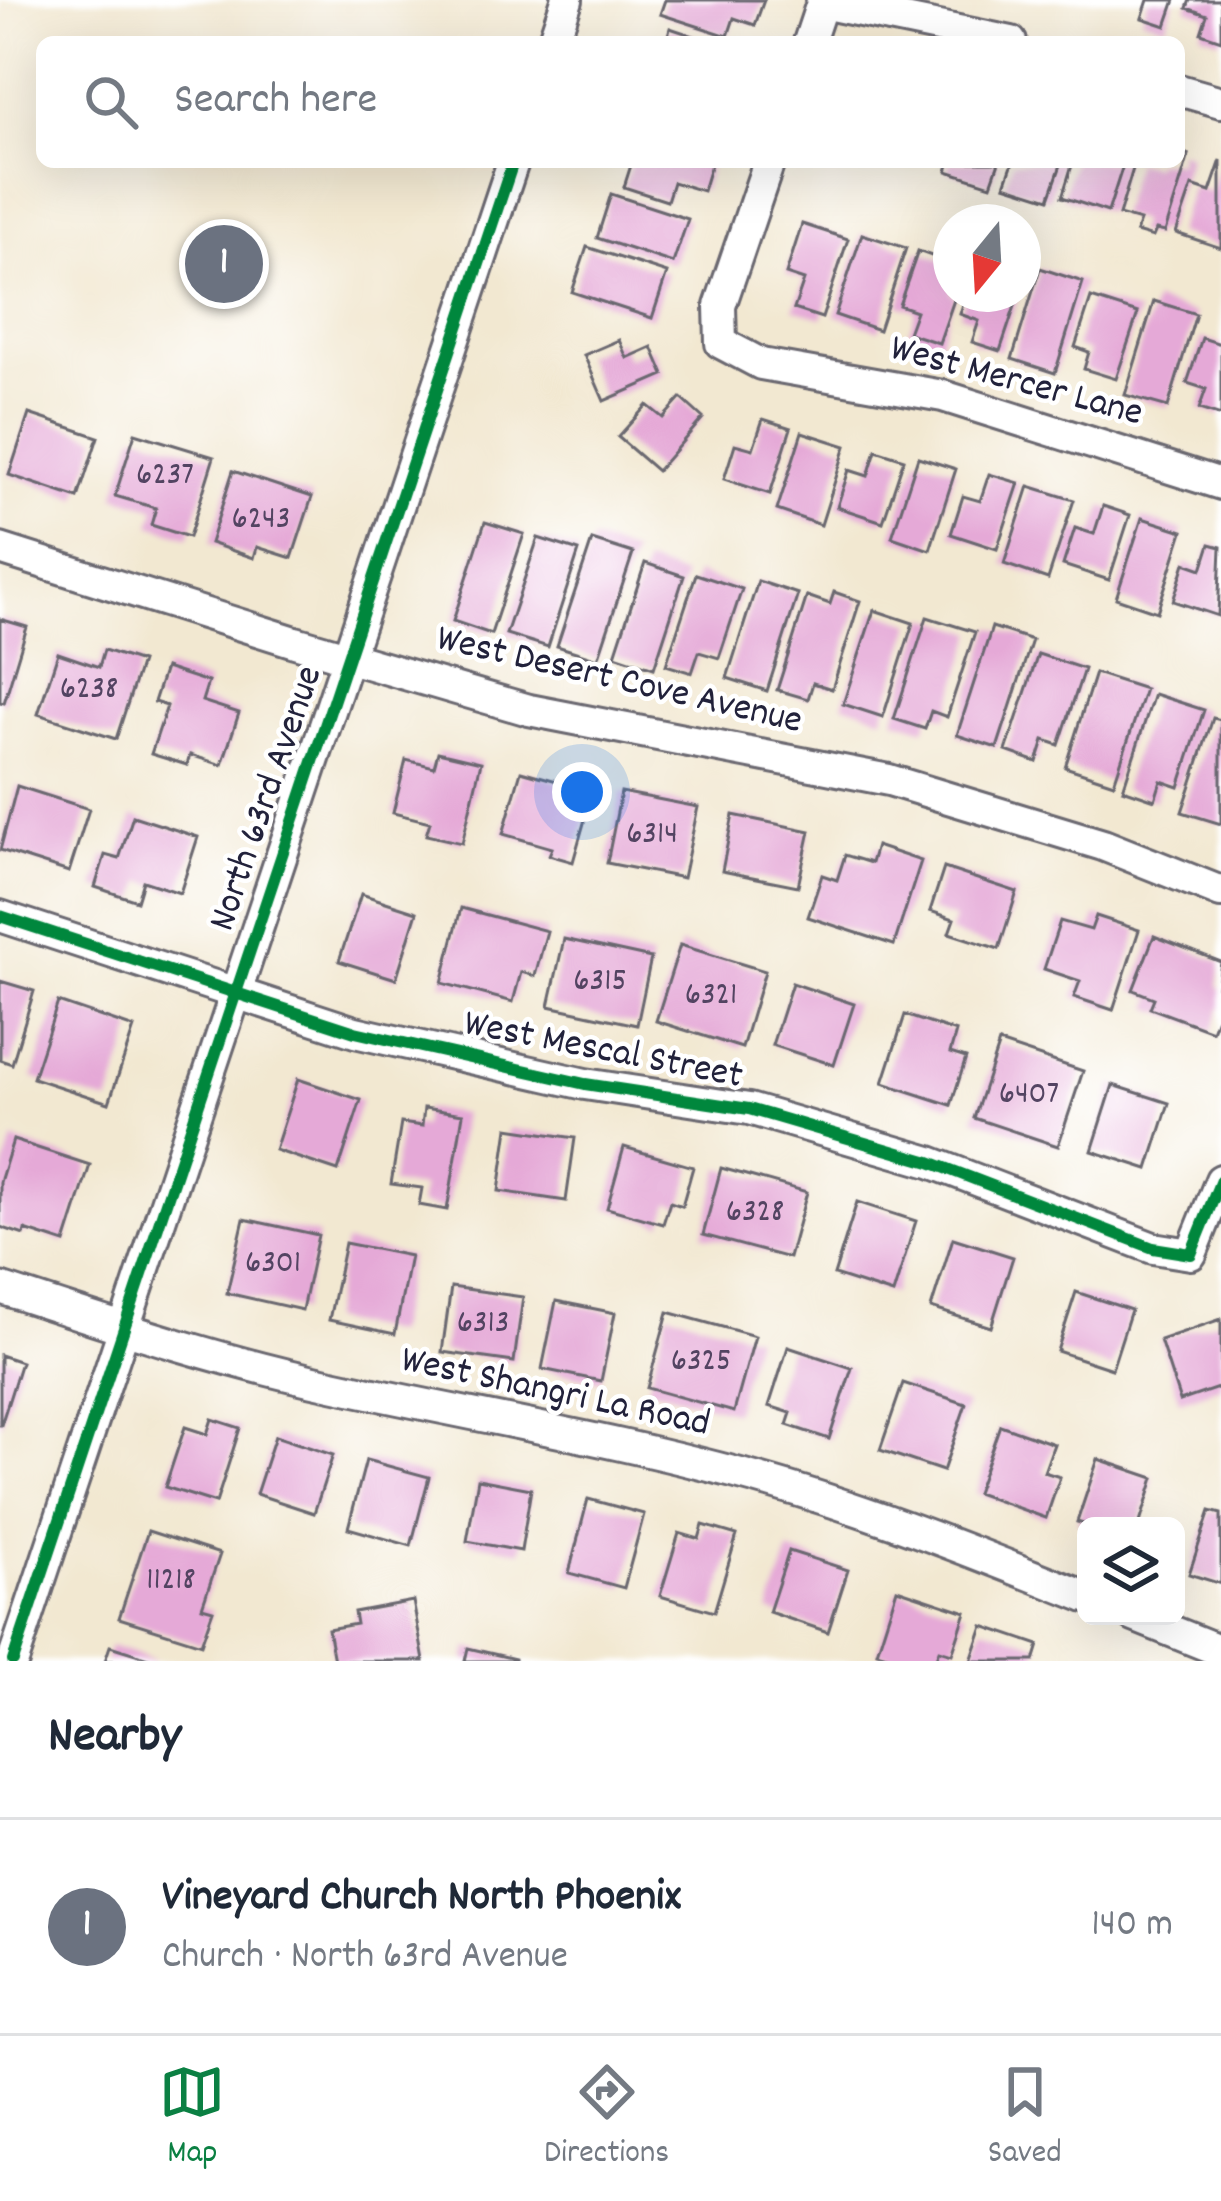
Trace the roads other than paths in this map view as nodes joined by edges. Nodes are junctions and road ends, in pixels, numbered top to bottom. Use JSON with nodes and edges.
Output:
{"nodes":[{"id":1,"x":567,"y":0,"type":"edge"},
{"id":2,"x":822,"y":1,"type":"edge"},
{"id":3,"x":555,"y":36,"type":"edge"},
{"id":4,"x":811,"y":36,"type":"edge"},
{"id":5,"x":983,"y":36,"type":"edge"},
{"id":6,"x":1185,"y":91,"type":"edge"},
{"id":7,"x":1221,"y":102,"type":"edge"},
{"id":8,"x":511,"y":168,"type":"edge"},
{"id":9,"x":767,"y":168,"type":"edge"},
{"id":10,"x":1221,"y":484,"type":"edge"},
{"id":11,"x":0,"y":549,"type":"edge"},
{"id":12,"x":347,"y":657,"type":"junction"},
{"id":13,"x":1221,"y":892,"type":"edge"},
{"id":14,"x":0,"y":916,"type":"edge"},
{"id":15,"x":235,"y":994,"type":"junction"},
{"id":16,"x":1221,"y":1180,"type":"edge"},
{"id":17,"x":0,"y":1288,"type":"edge"},
{"id":18,"x":124,"y":1328,"type":"junction"},
{"id":19,"x":1077,"y":1593,"type":"edge"},
{"id":20,"x":1156,"y":1625,"type":"edge"},
{"id":21,"x":1221,"y":1651,"type":"edge"},
{"id":22,"x":13,"y":1661,"type":"edge"}],
"edges":[{"from":1,"to":3,"type":"street"},
{"from":2,"to":4,"type":"street"},
{"from":2,"to":5,"type":"street"},
{"from":6,"to":7,"type":"street"},
{"from":8,"to":12,"type":"street","name":"North 63rd Avenue"},
{"from":9,"to":10,"type":"street","name":"West Mercer Lane"},
{"from":11,"to":12,"type":"street","name":"West Desert Cove Avenue"},
{"from":12,"to":13,"type":"street","name":"West Desert Cove Avenue"},
{"from":12,"to":15,"type":"street","name":"North 63rd Avenue"},
{"from":14,"to":15,"type":"street","name":"West Mescal Street"},
{"from":15,"to":16,"type":"street","name":"West Mescal Street"},
{"from":15,"to":18,"type":"street","name":"North 63rd Avenue"},
{"from":17,"to":18,"type":"street","name":"West Shangri La Road"},
{"from":18,"to":19,"type":"street","name":"West Shangri La Road"},
{"from":18,"to":22,"type":"street","name":"North 63rd Avenue"},
{"from":20,"to":21,"type":"street"}]}
